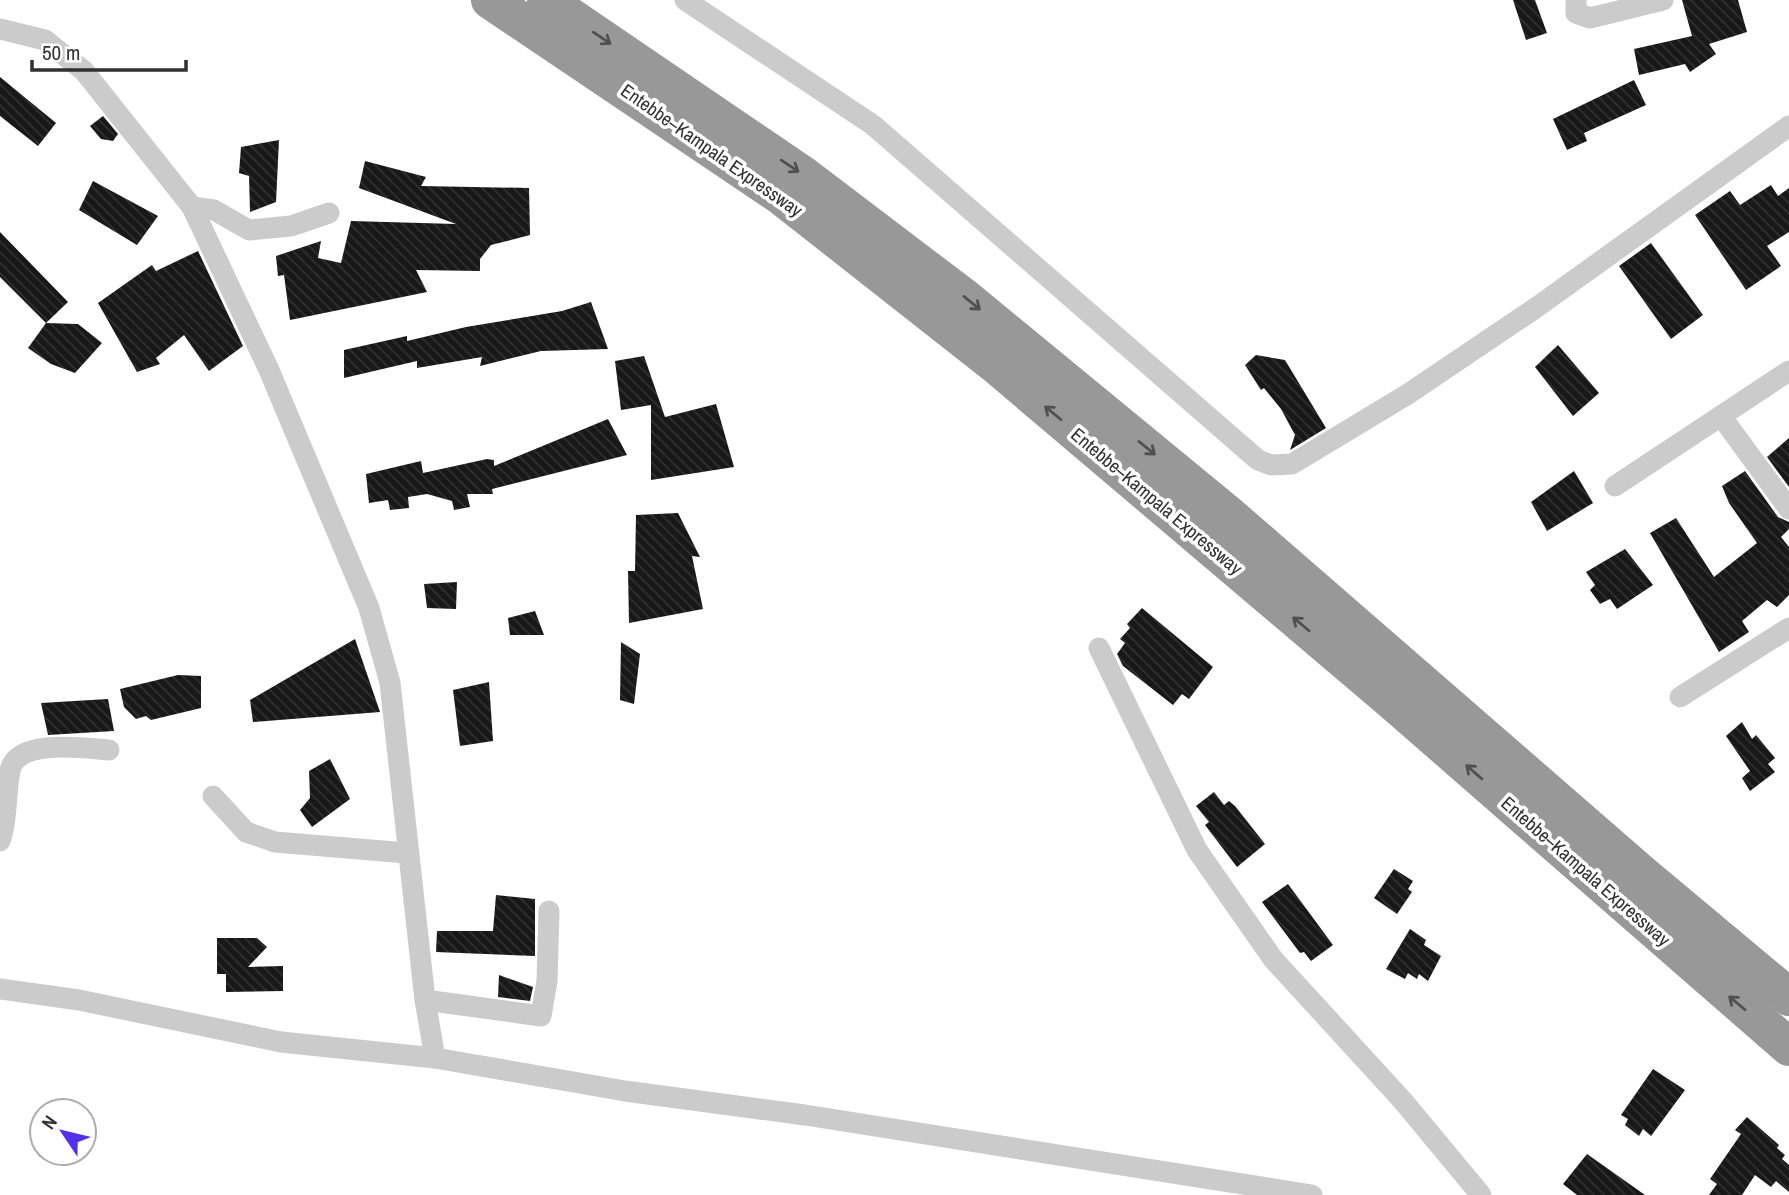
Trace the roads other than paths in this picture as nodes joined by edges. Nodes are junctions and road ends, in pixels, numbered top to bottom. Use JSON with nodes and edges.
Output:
{"nodes":[{"id":1,"x":490,"y":0,"type":"edge"},
{"id":2,"x":545,"y":0,"type":"edge"},
{"id":3,"x":685,"y":0,"type":"edge"},
{"id":4,"x":1576,"y":0,"type":"edge"},
{"id":5,"x":1663,"y":0,"type":"edge"},
{"id":6,"x":0,"y":29,"type":"edge"},
{"id":7,"x":1789,"y":125,"type":"edge"},
{"id":8,"x":192,"y":207,"type":"junction"},
{"id":9,"x":329,"y":213,"type":"dead end"},
{"id":10,"x":1789,"y":371,"type":"edge"},
{"id":11,"x":1721,"y":416,"type":"junction"},
{"id":12,"x":1615,"y":486,"type":"dead end"},
{"id":13,"x":1789,"y":509,"type":"edge"},
{"id":14,"x":1789,"y":628,"type":"edge"},
{"id":15,"x":1099,"y":648,"type":"dead end"},
{"id":16,"x":1680,"y":697,"type":"dead end"},
{"id":17,"x":109,"y":750,"type":"dead end"},
{"id":18,"x":213,"y":796,"type":"dead end"},
{"id":19,"x":0,"y":841,"type":"edge"},
{"id":20,"x":407,"y":853,"type":"junction"},
{"id":21,"x":549,"y":911,"type":"dead end"},
{"id":22,"x":0,"y":989,"type":"edge"},
{"id":23,"x":1789,"y":997,"type":"edge"},
{"id":24,"x":425,"y":1000,"type":"junction"},
{"id":25,"x":1789,"y":1047,"type":"edge"},
{"id":26,"x":435,"y":1058,"type":"junction"},
{"id":27,"x":1312,"y":1195,"type":"edge"},
{"id":28,"x":1481,"y":1195,"type":"edge"}],
"edges":[{"from":25,"to":1,"type":"highway","name":"Entebbe–Kampala Expressway","one_way":true},
{"from":2,"to":23,"type":"highway","name":"Entebbe–Kampala Expressway","one_way":true},
{"from":3,"to":7,"type":"street"},
{"from":4,"to":5,"type":"street"},
{"from":6,"to":8,"type":"street"},
{"from":8,"to":9,"type":"street"},
{"from":8,"to":20,"type":"street"},
{"from":10,"to":11,"type":"street"},
{"from":11,"to":12,"type":"street"},
{"from":11,"to":13,"type":"street"},
{"from":14,"to":16,"type":"street"},
{"from":15,"to":28,"type":"street"},
{"from":17,"to":19,"type":"street"},
{"from":18,"to":20,"type":"street"},
{"from":20,"to":24,"type":"street"},
{"from":21,"to":24,"type":"street"},
{"from":22,"to":26,"type":"street"},
{"from":24,"to":26,"type":"street"},
{"from":26,"to":27,"type":"street"}]}
